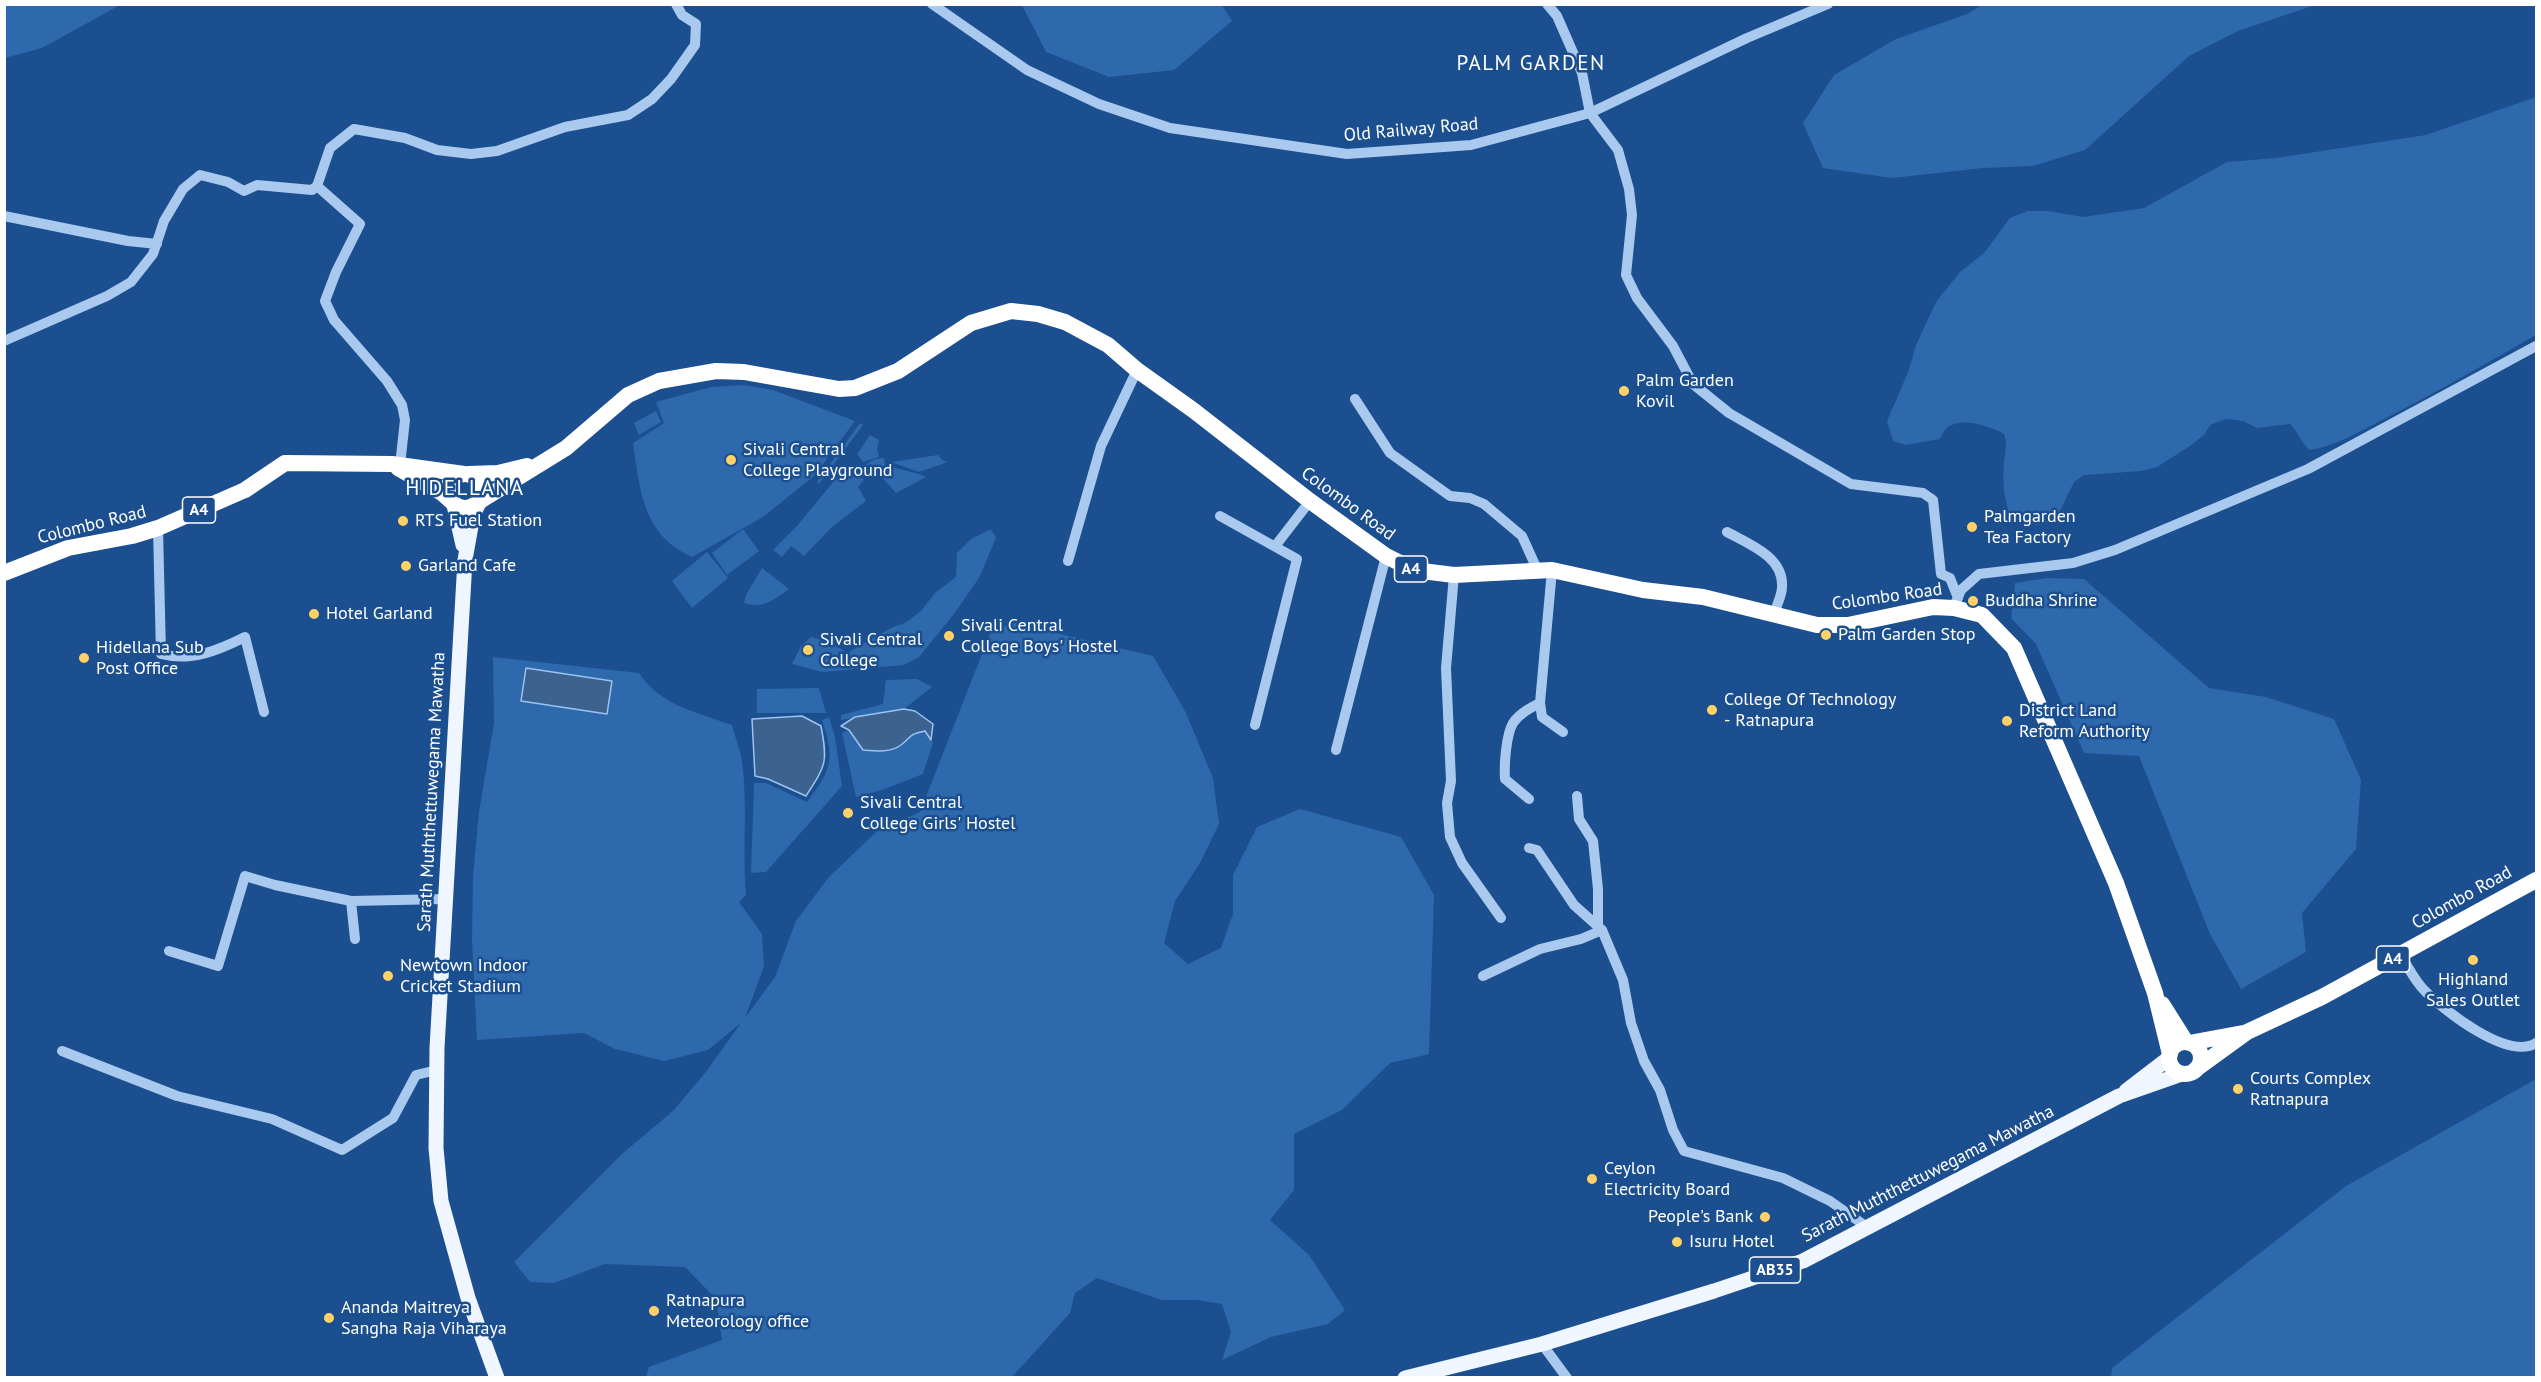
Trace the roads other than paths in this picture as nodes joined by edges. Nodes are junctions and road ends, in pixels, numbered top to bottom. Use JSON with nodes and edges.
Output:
{"nodes":[{"id":1,"x":676,"y":4,"type":"edge"},
{"id":2,"x":932,"y":4,"type":"edge"},
{"id":3,"x":1547,"y":4,"type":"edge"},
{"id":4,"x":1828,"y":4,"type":"edge"},
{"id":5,"x":1590,"y":113,"type":"junction"},
{"id":6,"x":318,"y":186,"type":"junction"},
{"id":7,"x":4,"y":216,"type":"edge"},
{"id":8,"x":157,"y":244,"type":"junction"},
{"id":9,"x":4,"y":341,"type":"edge"},
{"id":10,"x":2536,"y":346,"type":"edge"},
{"id":11,"x":1137,"y":370,"type":"junction"},
{"id":12,"x":1355,"y":399,"type":"dead end"},
{"id":13,"x":542,"y":463,"type":"junction"},
{"id":14,"x":396,"y":465,"type":"junction"},
{"id":15,"x":466,"y":474,"type":"junction"},
{"id":16,"x":1310,"y":501,"type":"junction"},
{"id":17,"x":480,"y":502,"type":"junction"},
{"id":18,"x":452,"y":503,"type":"junction"},
{"id":19,"x":1220,"y":516,"type":"dead end"},
{"id":20,"x":158,"y":528,"type":"junction"},
{"id":21,"x":1727,"y":532,"type":"dead end"},
{"id":22,"x":1276,"y":546,"type":"junction"},
{"id":23,"x":1386,"y":556,"type":"junction"},
{"id":24,"x":465,"y":560,"type":"junction"},
{"id":25,"x":1068,"y":561,"type":"dead end"},
{"id":26,"x":1544,"y":569,"type":"junction"},
{"id":27,"x":4,"y":573,"type":"edge"},
{"id":28,"x":1454,"y":575,"type":"junction"},
{"id":29,"x":1956,"y":603,"type":"junction"},
{"id":30,"x":1774,"y":615,"type":"junction"},
{"id":31,"x":1540,"y":703,"type":"junction"},
{"id":32,"x":264,"y":712,"type":"dead end"},
{"id":33,"x":1255,"y":725,"type":"dead end"},
{"id":34,"x":1563,"y":732,"type":"dead end"},
{"id":35,"x":1336,"y":750,"type":"dead end"},
{"id":36,"x":1577,"y":796,"type":"dead end"},
{"id":37,"x":1529,"y":799,"type":"dead end"},
{"id":38,"x":1530,"y":848,"type":"dead end"},
{"id":39,"x":2536,"y":880,"type":"edge"},
{"id":40,"x":446,"y":899,"type":"junction"},
{"id":41,"x":351,"y":901,"type":"junction"},
{"id":42,"x":1501,"y":918,"type":"dead end"},
{"id":43,"x":1600,"y":928,"type":"junction"},
{"id":44,"x":355,"y":939,"type":"dead end"},
{"id":45,"x":169,"y":951,"type":"dead end"},
{"id":46,"x":2400,"y":955,"type":"junction"},
{"id":47,"x":1483,"y":976,"type":"dead end"},
{"id":48,"x":2155,"y":993,"type":"junction"},
{"id":49,"x":2247,"y":1032,"type":"junction"},
{"id":50,"x":2187,"y":1043,"type":"junction"},
{"id":51,"x":2536,"y":1043,"type":"edge"},
{"id":52,"x":62,"y":1051,"type":"dead end"},
{"id":53,"x":2169,"y":1056,"type":"junction"},
{"id":54,"x":437,"y":1070,"type":"junction"},
{"id":55,"x":2189,"y":1071,"type":"junction"},
{"id":56,"x":2119,"y":1096,"type":"junction"},
{"id":57,"x":1867,"y":1227,"type":"junction"},
{"id":58,"x":1542,"y":1344,"type":"junction"},
{"id":59,"x":497,"y":1377,"type":"edge"},
{"id":60,"x":1405,"y":1377,"type":"edge"},
{"id":61,"x":1567,"y":1377,"type":"edge"}],
"edges":[{"from":1,"to":6,"type":"street"},
{"from":2,"to":5,"type":"street","name":"Old Railway Road"},
{"from":3,"to":5,"type":"street"},
{"from":4,"to":5,"type":"street","name":"Old Railway Road"},
{"from":5,"to":29,"type":"street"},
{"from":6,"to":8,"type":"street"},
{"from":6,"to":14,"type":"street"},
{"from":7,"to":8,"type":"street"},
{"from":8,"to":9,"type":"street"},
{"from":10,"to":29,"type":"street"},
{"from":11,"to":13,"type":"highway","name":"Colombo Road","number":"A4"},
{"from":11,"to":16,"type":"highway","name":"Colombo Road","number":"A4"},
{"from":11,"to":25,"type":"street"},
{"from":12,"to":26,"type":"street"},
{"from":13,"to":15,"type":"highway","name":"Colombo Road","number":"A4"},
{"from":13,"to":17,"type":"highway","name":"Colombo Road","number":"A4"},
{"from":14,"to":15,"type":"highway","name":"Colombo Road","number":"A4"},
{"from":14,"to":18,"type":"highway","name":"Colombo Road","number":"A4"},
{"from":14,"to":20,"type":"highway","name":"Colombo Road","number":"A4"},
{"from":15,"to":17,"type":"highway"},
{"from":15,"to":18,"type":"highway"},
{"from":16,"to":22,"type":"street"},
{"from":16,"to":23,"type":"highway","name":"Colombo Road","number":"A4"},
{"from":17,"to":18,"type":"highway"},
{"from":17,"to":24,"type":"main road"},
{"from":18,"to":24,"type":"main road"},
{"from":19,"to":22,"type":"street"},
{"from":20,"to":27,"type":"highway","name":"Colombo Road","number":"A4"},
{"from":20,"to":32,"type":"street"},
{"from":21,"to":30,"type":"street"},
{"from":22,"to":33,"type":"street"},
{"from":23,"to":28,"type":"highway","name":"Colombo Road","number":"A4"},
{"from":23,"to":35,"type":"street"},
{"from":24,"to":40,"type":"main road","name":"Sarath Muththettuwegama Mawatha"},
{"from":26,"to":28,"type":"highway","name":"Colombo Road","number":"A4"},
{"from":26,"to":30,"type":"highway","name":"Colombo Road","number":"A4"},
{"from":26,"to":31,"type":"street"},
{"from":28,"to":42,"type":"street"},
{"from":29,"to":30,"type":"highway","name":"Colombo Road","number":"A4"},
{"from":29,"to":48,"type":"highway","name":"Colombo Road","number":"A4"},
{"from":31,"to":34,"type":"street"},
{"from":31,"to":37,"type":"street"},
{"from":36,"to":43,"type":"street"},
{"from":38,"to":43,"type":"street"},
{"from":39,"to":46,"type":"highway","name":"Colombo Road","number":"A4"},
{"from":40,"to":41,"type":"street"},
{"from":40,"to":54,"type":"main road","name":"Sarath Muththettuwegama Mawatha"},
{"from":41,"to":44,"type":"street"},
{"from":41,"to":45,"type":"street"},
{"from":43,"to":47,"type":"street"},
{"from":43,"to":57,"type":"street"},
{"from":46,"to":49,"type":"highway","name":"Colombo Road","number":"A4"},
{"from":46,"to":51,"type":"street"},
{"from":48,"to":50,"type":"highway","name":"Colombo Road","number":"A4"},
{"from":48,"to":53,"type":"highway","name":"Colombo Road","number":"A4"},
{"from":49,"to":50,"type":"highway","name":"Colombo Road","number":"A4"},
{"from":49,"to":55,"type":"highway","name":"Colombo Road","number":"A4"},
{"from":50,"to":53,"type":"highway"},
{"from":50,"to":55,"type":"highway"},
{"from":52,"to":54,"type":"street"},
{"from":53,"to":55,"type":"highway"},
{"from":53,"to":56,"type":"main road"},
{"from":54,"to":59,"type":"main road","name":"Sarath Muththettuwegama Mawatha"},
{"from":55,"to":56,"type":"main road"},
{"from":56,"to":57,"type":"main road","name":"Sarath Muththettuwegama Mawatha","number":"AB35"},
{"from":57,"to":58,"type":"main road","name":"Sarath Muththettuwegama Mawatha","number":"AB35"},
{"from":58,"to":60,"type":"main road","name":"Sarath Muththettuwegama Mawatha","number":"AB35"},
{"from":58,"to":61,"type":"street"}]}
